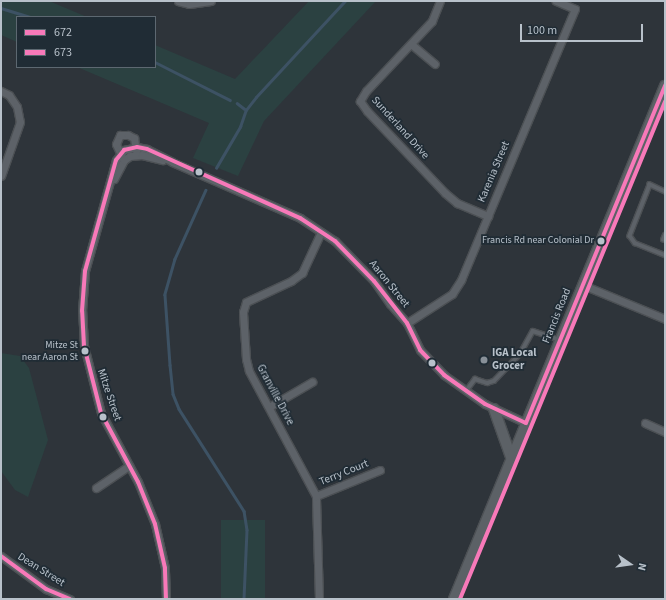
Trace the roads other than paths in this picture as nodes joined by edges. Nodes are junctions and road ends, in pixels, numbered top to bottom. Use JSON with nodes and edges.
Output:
{"nodes":[{"id":1,"x":178,"y":1,"type":"edge"},
{"id":2,"x":211,"y":1,"type":"edge"},
{"id":3,"x":440,"y":1,"type":"edge"},
{"id":4,"x":556,"y":1,"type":"edge"},
{"id":5,"x":411,"y":44,"type":"junction"},
{"id":6,"x":435,"y":64,"type":"dead end"},
{"id":7,"x":665,"y":86,"type":"edge"},
{"id":8,"x":1,"y":91,"type":"edge"},
{"id":9,"x":133,"y":147,"type":"junction"},
{"id":10,"x":119,"y":154,"type":"junction"},
{"id":11,"x":130,"y":157,"type":"junction"},
{"id":12,"x":172,"y":162,"type":"junction"},
{"id":13,"x":1,"y":176,"type":"edge"},
{"id":14,"x":109,"y":190,"type":"junction"},
{"id":15,"x":665,"y":192,"type":"edge"},
{"id":16,"x":488,"y":216,"type":"junction"},
{"id":17,"x":321,"y":232,"type":"junction"},
{"id":18,"x":665,"y":235,"type":"edge"},
{"id":19,"x":663,"y":240,"type":"dead end"},
{"id":20,"x":665,"y":255,"type":"edge"},
{"id":21,"x":583,"y":285,"type":"junction"},
{"id":22,"x":665,"y":319,"type":"edge"},
{"id":23,"x":407,"y":323,"type":"junction"},
{"id":24,"x":560,"y":340,"type":"junction"},
{"id":25,"x":312,"y":382,"type":"dead end"},
{"id":26,"x":465,"y":392,"type":"junction"},
{"id":27,"x":269,"y":407,"type":"junction"},
{"id":28,"x":494,"y":409,"type":"junction"},
{"id":29,"x":526,"y":423,"type":"junction"},
{"id":30,"x":645,"y":423,"type":"dead end"},
{"id":31,"x":665,"y":432,"type":"edge"},
{"id":32,"x":511,"y":457,"type":"junction"},
{"id":33,"x":129,"y":466,"type":"junction"},
{"id":34,"x":380,"y":470,"type":"dead end"},
{"id":35,"x":96,"y":488,"type":"dead end"},
{"id":36,"x":316,"y":496,"type":"junction"},
{"id":37,"x":1,"y":556,"type":"edge"},
{"id":38,"x":70,"y":599,"type":"edge"},
{"id":39,"x":166,"y":599,"type":"edge"},
{"id":40,"x":319,"y":599,"type":"edge"},
{"id":41,"x":454,"y":599,"type":"edge"}],
"edges":[{"from":1,"to":2,"type":"street"},
{"from":3,"to":5,"type":"street","name":"Sunderland Drive"},
{"from":4,"to":16,"type":"street","name":"Karenia Street"},
{"from":5,"to":6,"type":"street"},
{"from":5,"to":16,"type":"street","name":"Sunderland Drive"},
{"from":7,"to":21,"type":"main road","name":"Francis Road"},
{"from":8,"to":13,"type":"street"},
{"from":9,"to":10,"type":"street"},
{"from":9,"to":10,"type":"street"},
{"from":9,"to":11,"type":"street"},
{"from":9,"to":12,"type":"street","name":"Aaron Street"},
{"from":10,"to":11,"type":"street"},
{"from":10,"to":14,"type":"street"},
{"from":11,"to":12,"type":"street","name":"Aaron Street"},
{"from":11,"to":14,"type":"street"},
{"from":12,"to":17,"type":"street","name":"Aaron Street"},
{"from":14,"to":33,"type":"street","name":"Mitze Street"},
{"from":15,"to":20,"type":"lane"},
{"from":16,"to":23,"type":"street","name":"Karenia Street"},
{"from":17,"to":23,"type":"street","name":"Aaron Street"},
{"from":17,"to":27,"type":"street","name":"Granville Drive"},
{"from":18,"to":19,"type":"lane"},
{"from":21,"to":22,"type":"street"},
{"from":21,"to":24,"type":"main road","name":"Francis Road"},
{"from":23,"to":26,"type":"street","name":"Aaron Street"},
{"from":24,"to":26,"type":"lane"},
{"from":24,"to":29,"type":"main road","name":"Francis Road"},
{"from":25,"to":27,"type":"street"},
{"from":26,"to":28,"type":"street","name":"Aaron Street"},
{"from":27,"to":36,"type":"street","name":"Granville Drive"},
{"from":28,"to":29,"type":"street","name":"Aaron Street"},
{"from":28,"to":32,"type":"main road"},
{"from":29,"to":32,"type":"main road","name":"Francis Road"},
{"from":30,"to":31,"type":"street"},
{"from":32,"to":41,"type":"main road","name":"Francis Road"},
{"from":33,"to":35,"type":"street"},
{"from":33,"to":39,"type":"street","name":"Mitze Street"},
{"from":34,"to":36,"type":"street","name":"Terry Court"},
{"from":36,"to":40,"type":"street","name":"Granville Drive"},
{"from":37,"to":38,"type":"street","name":"Dean Street"}]}
